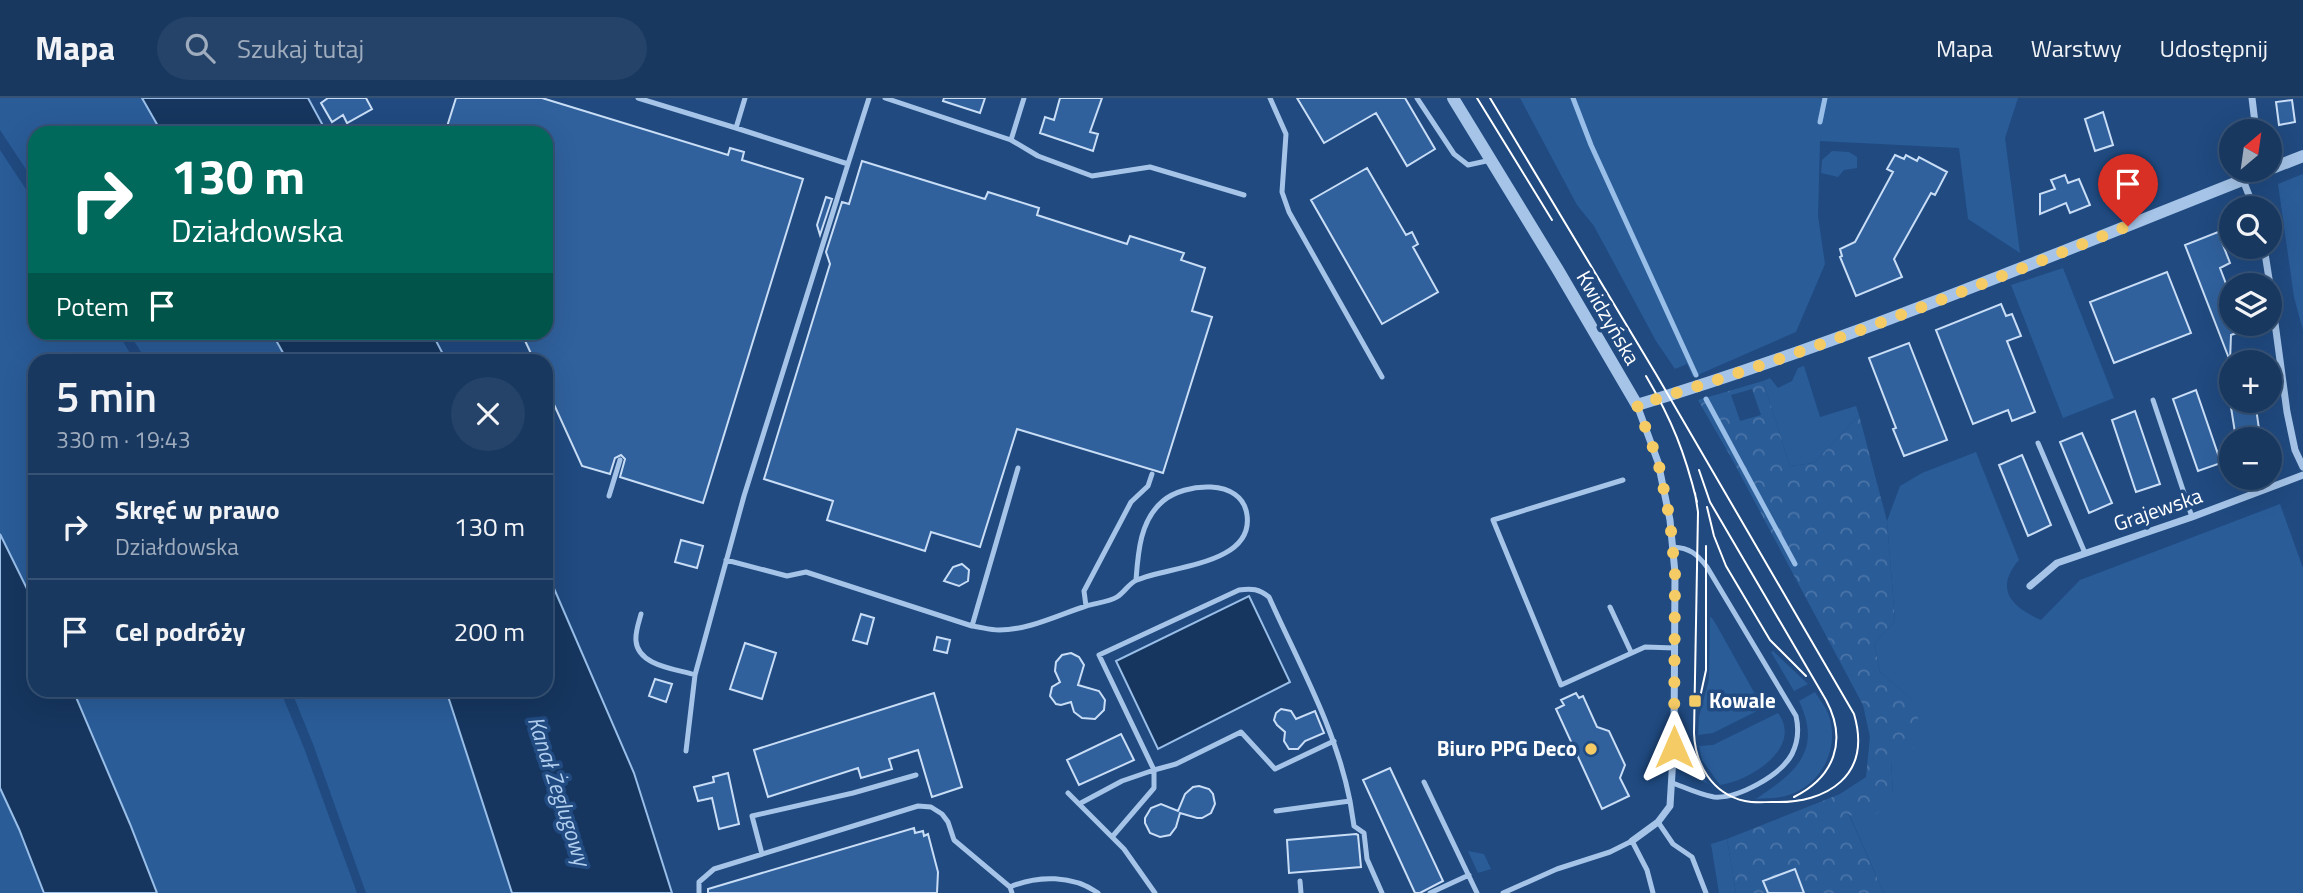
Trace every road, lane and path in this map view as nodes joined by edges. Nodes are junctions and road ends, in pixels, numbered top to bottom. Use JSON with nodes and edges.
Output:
{"nodes":[{"id":1,"x":638,"y":98,"type":"edge"},
{"id":2,"x":745,"y":98,"type":"edge"},
{"id":3,"x":869,"y":98,"type":"edge"},
{"id":4,"x":885,"y":98,"type":"edge"},
{"id":5,"x":1024,"y":98,"type":"edge"},
{"id":6,"x":1270,"y":98,"type":"edge"},
{"id":7,"x":1417,"y":98,"type":"edge"},
{"id":8,"x":1453,"y":98,"type":"edge"},
{"id":9,"x":2252,"y":98,"type":"edge"},
{"id":10,"x":2255,"y":119,"type":"edge"},
{"id":11,"x":736,"y":128,"type":"junction"},
{"id":12,"x":1011,"y":140,"type":"junction"},
{"id":13,"x":2303,"y":156,"type":"edge"},
{"id":14,"x":1491,"y":160,"type":"junction"},
{"id":15,"x":848,"y":164,"type":"junction"},
{"id":16,"x":2282,"y":164,"type":"edge"},
{"id":17,"x":2238,"y":182,"type":"edge"},
{"id":18,"x":1244,"y":195,"type":"dead end"},
{"id":19,"x":2277,"y":336,"type":"edge"},
{"id":20,"x":1382,"y":377,"type":"dead end"},
{"id":21,"x":2153,"y":400,"type":"dead end"},
{"id":22,"x":1637,"y":405,"type":"junction"},
{"id":23,"x":2038,"y":443,"type":"dead end"},
{"id":24,"x":620,"y":460,"type":"dead end"},
{"id":25,"x":2303,"y":467,"type":"edge"},
{"id":26,"x":1018,"y":468,"type":"dead end"},
{"id":27,"x":1152,"y":474,"type":"dead end"},
{"id":28,"x":2303,"y":475,"type":"edge"},
{"id":29,"x":1623,"y":480,"type":"dead end"},
{"id":30,"x":609,"y":496,"type":"dead end"},
{"id":31,"x":2192,"y":517,"type":"junction"},
{"id":32,"x":1673,"y":547,"type":"junction"},
{"id":33,"x":2085,"y":553,"type":"junction"},
{"id":34,"x":726,"y":560,"type":"junction"},
{"id":35,"x":1136,"y":580,"type":"junction"},
{"id":36,"x":2030,"y":586,"type":"dead end"},
{"id":37,"x":1086,"y":606,"type":"junction"},
{"id":38,"x":1610,"y":607,"type":"dead end"},
{"id":39,"x":641,"y":614,"type":"dead end"},
{"id":40,"x":972,"y":626,"type":"junction"},
{"id":41,"x":1675,"y":648,"type":"junction"},
{"id":42,"x":1631,"y":652,"type":"junction"},
{"id":43,"x":695,"y":675,"type":"junction"},
{"id":44,"x":1335,"y":741,"type":"junction"},
{"id":45,"x":686,"y":751,"type":"dead end"},
{"id":46,"x":1154,"y":769,"type":"junction"},
{"id":47,"x":916,"y":775,"type":"dead end"},
{"id":48,"x":1424,"y":782,"type":"dead end"},
{"id":49,"x":1673,"y":783,"type":"junction"},
{"id":50,"x":1068,"y":793,"type":"dead end"},
{"id":51,"x":1350,"y":801,"type":"junction"},
{"id":52,"x":1079,"y":804,"type":"junction"},
{"id":53,"x":1276,"y":811,"type":"dead end"},
{"id":54,"x":1658,"y":822,"type":"junction"},
{"id":55,"x":1112,"y":837,"type":"junction"},
{"id":56,"x":1632,"y":841,"type":"junction"},
{"id":57,"x":762,"y":854,"type":"junction"},
{"id":58,"x":1469,"y":875,"type":"junction"},
{"id":59,"x":1300,"y":881,"type":"dead end"},
{"id":60,"x":1011,"y":890,"type":"edge"},
{"id":61,"x":699,"y":893,"type":"edge"},
{"id":62,"x":1098,"y":893,"type":"edge"},
{"id":63,"x":1155,"y":893,"type":"edge"},
{"id":64,"x":1301,"y":893,"type":"edge"},
{"id":65,"x":1382,"y":893,"type":"edge"},
{"id":66,"x":1430,"y":893,"type":"edge"},
{"id":67,"x":1477,"y":893,"type":"edge"},
{"id":68,"x":1503,"y":893,"type":"edge"},
{"id":69,"x":1653,"y":893,"type":"edge"},
{"id":70,"x":1706,"y":893,"type":"edge"}],
"edges":[{"from":1,"to":11,"type":"lane"},
{"from":2,"to":11,"type":"lane"},
{"from":3,"to":15,"type":"lane"},
{"from":4,"to":12,"type":"lane"},
{"from":5,"to":12,"type":"lane"},
{"from":6,"to":20,"type":"lane"},
{"from":7,"to":14,"type":"lane"},
{"from":8,"to":14,"type":"street","name":"Kwidzyńska"},
{"from":9,"to":10,"type":"street"},
{"from":11,"to":15,"type":"lane"},
{"from":12,"to":18,"type":"lane"},
{"from":13,"to":16,"type":"street"},
{"from":14,"to":22,"type":"street","name":"Kwidzyńska"},
{"from":15,"to":34,"type":"lane"},
{"from":17,"to":22,"type":"street"},
{"from":19,"to":25,"type":"street"},
{"from":21,"to":31,"type":"lane"},
{"from":22,"to":32,"type":"street","name":"Kwidzyńska"},
{"from":23,"to":33,"type":"lane"},
{"from":24,"to":30,"type":"lane"},
{"from":26,"to":40,"type":"lane"},
{"from":27,"to":37,"type":"lane"},
{"from":28,"to":31,"type":"street","name":"Grajewska"},
{"from":29,"to":42,"type":"lane"},
{"from":31,"to":33,"type":"street","name":"Grajewska"},
{"from":32,"to":41,"type":"street","name":"Kwidzyńska"},
{"from":32,"to":49,"type":"lane"},
{"from":33,"to":36,"type":"street","name":"Grajewska"},
{"from":34,"to":40,"type":"lane"},
{"from":34,"to":43,"type":"lane"},
{"from":35,"to":35,"type":"lane"},
{"from":35,"to":37,"type":"lane"},
{"from":37,"to":40,"type":"lane"},
{"from":38,"to":42,"type":"lane"},
{"from":39,"to":43,"type":"lane"},
{"from":41,"to":42,"type":"lane"},
{"from":41,"to":49,"type":"street","name":"Kwidzyńska"},
{"from":43,"to":45,"type":"lane"},
{"from":44,"to":46,"type":"lane"},
{"from":44,"to":46,"type":"lane"},
{"from":44,"to":51,"type":"lane"},
{"from":46,"to":52,"type":"lane"},
{"from":46,"to":55,"type":"lane"},
{"from":47,"to":57,"type":"lane"},
{"from":48,"to":58,"type":"lane"},
{"from":49,"to":54,"type":"street","name":"Kwidzyńska"},
{"from":50,"to":52,"type":"lane"},
{"from":51,"to":53,"type":"lane"},
{"from":51,"to":65,"type":"lane"},
{"from":52,"to":55,"type":"lane"},
{"from":54,"to":56,"type":"street","name":"Kwidzyńska"},
{"from":54,"to":70,"type":"lane"},
{"from":55,"to":63,"type":"lane"},
{"from":56,"to":68,"type":"lane","name":"Kwidzyńska"},
{"from":56,"to":69,"type":"lane"},
{"from":57,"to":60,"type":"lane"},
{"from":57,"to":61,"type":"lane"},
{"from":58,"to":66,"type":"lane"},
{"from":58,"to":67,"type":"lane"},
{"from":59,"to":64,"type":"lane"},
{"from":60,"to":62,"type":"lane"}]}
